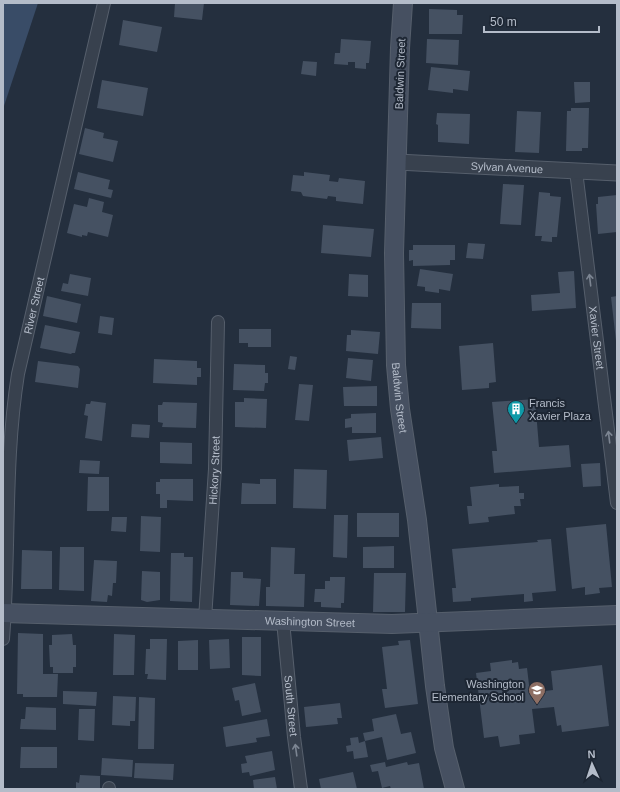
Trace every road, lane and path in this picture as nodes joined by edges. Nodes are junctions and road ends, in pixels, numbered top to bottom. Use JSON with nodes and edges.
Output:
{"nodes":[{"id":1,"x":104,"y":3,"type":"edge"},
{"id":2,"x":403,"y":3,"type":"edge"},
{"id":3,"x":397,"y":162,"type":"junction"},
{"id":4,"x":576,"y":171,"type":"junction"},
{"id":5,"x":617,"y":173,"type":"edge"},
{"id":6,"x":218,"y":322,"type":"dead end"},
{"id":7,"x":617,"y":504,"type":"edge"},
{"id":8,"x":4,"y":613,"type":"edge"},
{"id":9,"x":617,"y":615,"type":"edge"},
{"id":10,"x":205,"y":619,"type":"junction"},
{"id":11,"x":283,"y":621,"type":"junction"},
{"id":12,"x":428,"y":623,"type":"junction"},
{"id":13,"x":3,"y":639,"type":"edge"},
{"id":14,"x":301,"y":789,"type":"edge"},
{"id":15,"x":455,"y":789,"type":"edge"}],
"edges":[{"from":1,"to":8,"type":"street","name":"River Street"},
{"from":2,"to":3,"type":"main road","name":"Baldwin Street"},
{"from":3,"to":4,"type":"street","name":"Sylvan Avenue"},
{"from":3,"to":12,"type":"main road","name":"Baldwin Street"},
{"from":4,"to":5,"type":"street","name":"Sylvan Avenue"},
{"from":7,"to":4,"type":"street","name":"Xavier Street","one_way":true},
{"from":6,"to":10,"type":"street","name":"Hickory Street"},
{"from":8,"to":10,"type":"main road","name":"Washington Street"},
{"from":8,"to":13,"type":"street","name":"River Street"},
{"from":9,"to":12,"type":"main road","name":"Washington Street"},
{"from":10,"to":11,"type":"main road","name":"Washington Street"},
{"from":11,"to":12,"type":"main road","name":"Washington Street"},
{"from":14,"to":11,"type":"street","name":"South Street","one_way":true},
{"from":12,"to":15,"type":"main road","name":"Baldwin Street"}]}
